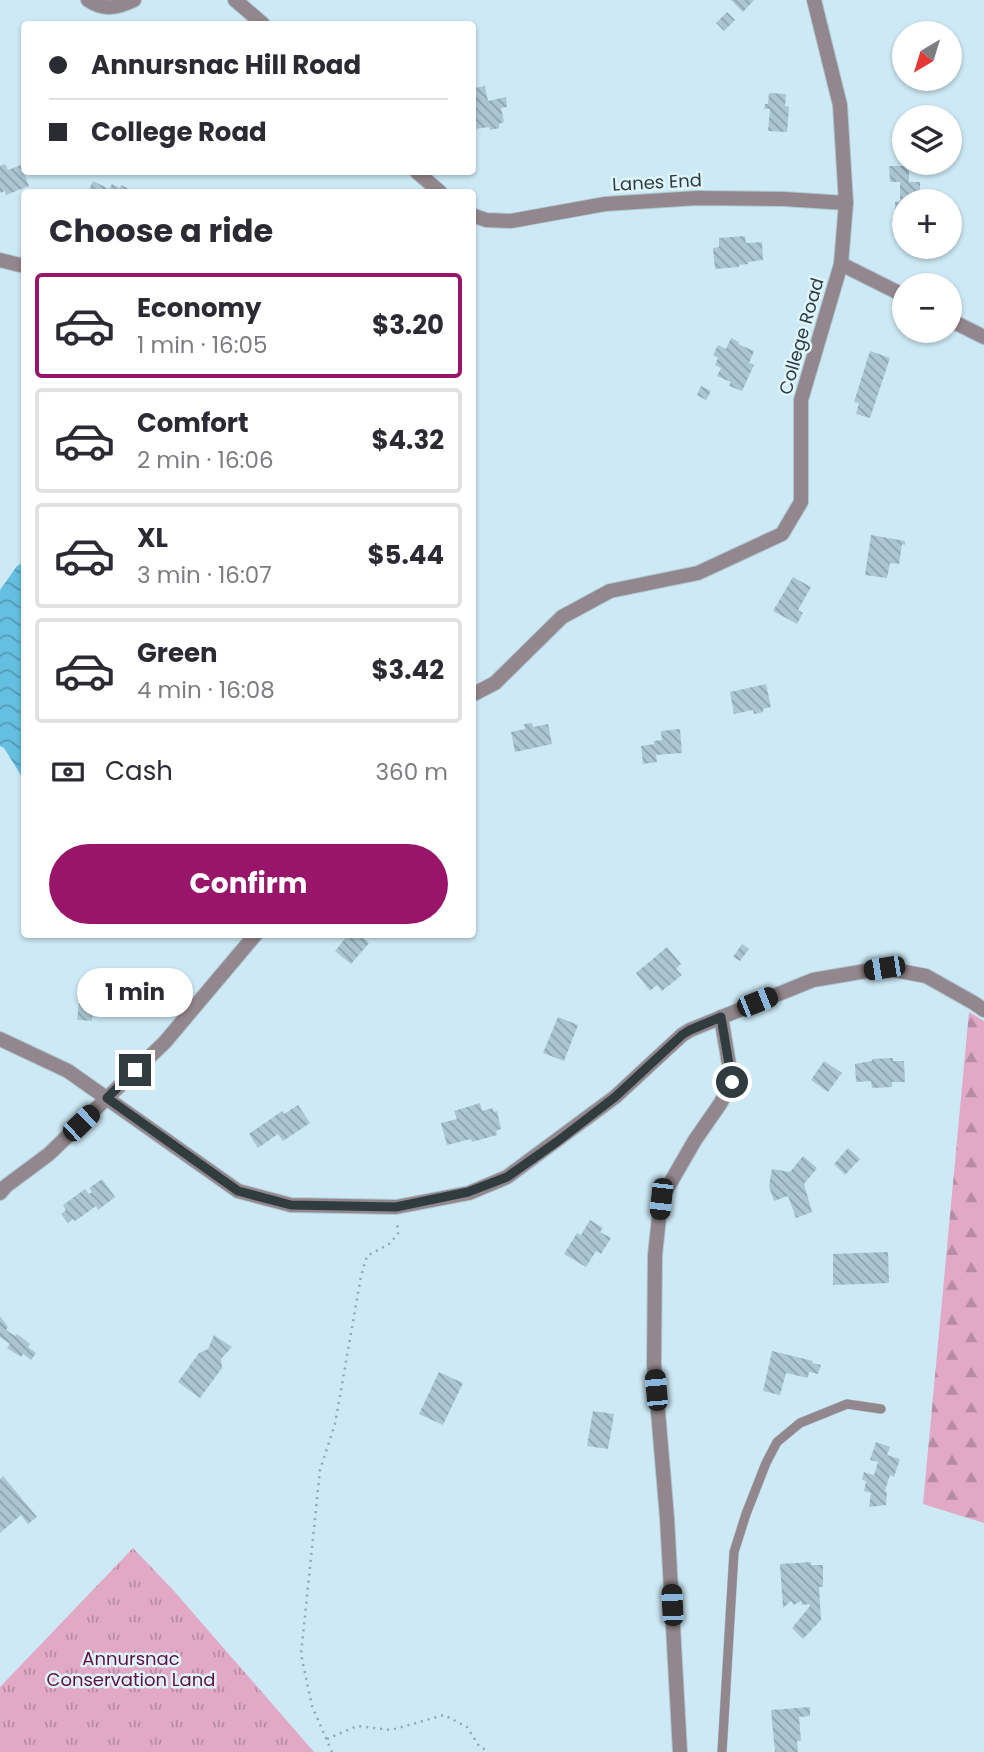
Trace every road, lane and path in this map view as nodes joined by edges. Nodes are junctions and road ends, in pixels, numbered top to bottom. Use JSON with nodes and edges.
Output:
{"nodes":[{"id":1,"x":88,"y":0,"type":"edge"},
{"id":2,"x":134,"y":0,"type":"edge"},
{"id":3,"x":235,"y":0,"type":"edge"},
{"id":4,"x":814,"y":0,"type":"edge"},
{"id":5,"x":259,"y":21,"type":"edge"},
{"id":6,"x":420,"y":175,"type":"edge"},
{"id":7,"x":437,"y":189,"type":"edge"},
{"id":8,"x":846,"y":203,"type":"junction"},
{"id":9,"x":476,"y":216,"type":"edge"},
{"id":10,"x":0,"y":260,"type":"edge"},
{"id":11,"x":841,"y":264,"type":"junction"},
{"id":12,"x":21,"y":265,"type":"edge"},
{"id":13,"x":892,"y":290,"type":"edge"},
{"id":14,"x":962,"y":326,"type":"edge"},
{"id":15,"x":984,"y":337,"type":"edge"},
{"id":16,"x":476,"y":693,"type":"edge"},
{"id":17,"x":253,"y":938,"type":"edge"},
{"id":18,"x":984,"y":1010,"type":"edge"},
{"id":19,"x":721,"y":1017,"type":"junction"},
{"id":20,"x":0,"y":1039,"type":"edge"},
{"id":21,"x":107,"y":1098,"type":"junction"},
{"id":22,"x":0,"y":1193,"type":"edge"},
{"id":23,"x":396,"y":1207,"type":"junction"},
{"id":24,"x":880,"y":1409,"type":"dead end"},
{"id":25,"x":327,"y":1739,"type":"junction"},
{"id":26,"x":331,"y":1752,"type":"edge"},
{"id":27,"x":489,"y":1752,"type":"edge"},
{"id":28,"x":681,"y":1752,"type":"edge"},
{"id":29,"x":723,"y":1752,"type":"edge"}],
"edges":[{"from":1,"to":2,"type":"street"},
{"from":3,"to":5,"type":"street"},
{"from":4,"to":8,"type":"street","name":"College Road"},
{"from":6,"to":7,"type":"street"},
{"from":8,"to":9,"type":"street","name":"Lanes End"},
{"from":8,"to":11,"type":"street","name":"College Road"},
{"from":10,"to":12,"type":"street"},
{"from":11,"to":13,"type":"street"},
{"from":11,"to":16,"type":"street","name":"College Road"},
{"from":14,"to":15,"type":"street"},
{"from":17,"to":21,"type":"street"},
{"from":18,"to":19,"type":"street"},
{"from":19,"to":23,"type":"street"},
{"from":19,"to":28,"type":"street"},
{"from":20,"to":21,"type":"street"},
{"from":21,"to":22,"type":"street"},
{"from":21,"to":23,"type":"street"},
{"from":23,"to":25,"type":"path"},
{"from":24,"to":29,"type":"lane"},
{"from":25,"to":26,"type":"path"},
{"from":25,"to":27,"type":"path"}]}
